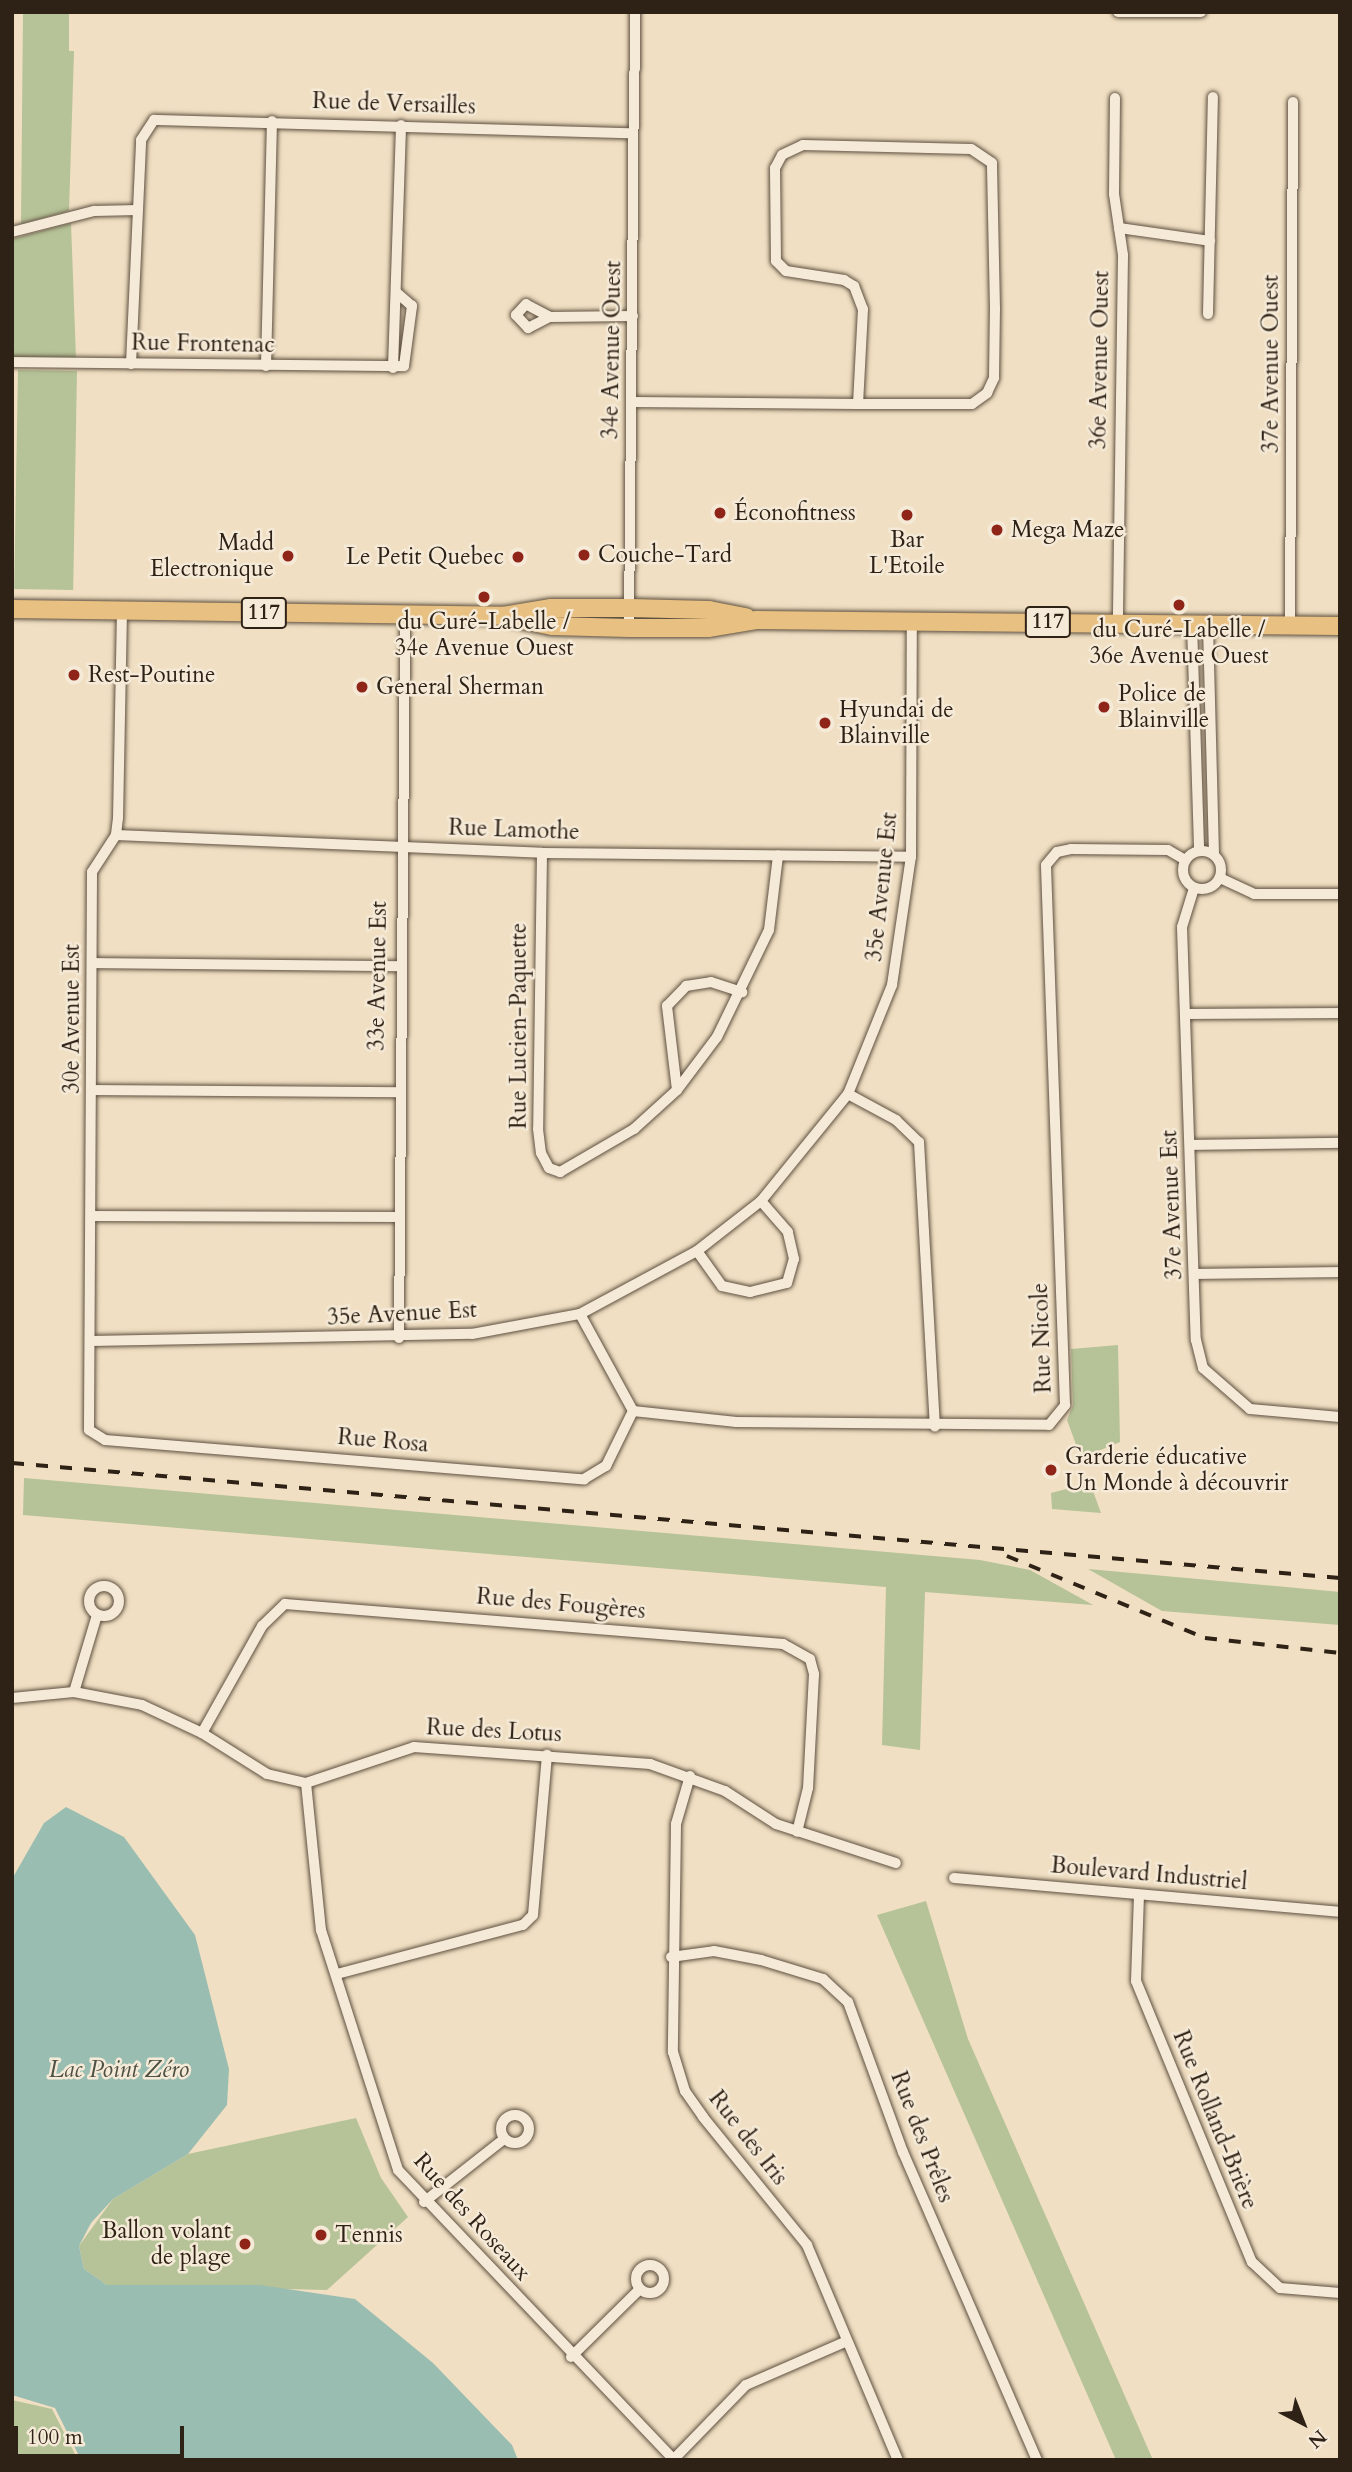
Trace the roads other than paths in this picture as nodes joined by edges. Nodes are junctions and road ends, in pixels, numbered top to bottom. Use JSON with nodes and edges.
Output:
{"nodes":[{"id":1,"x":635,"y":12,"type":"edge"},
{"id":2,"x":1118,"y":12,"type":"edge"},
{"id":3,"x":1201,"y":12,"type":"edge"},
{"id":4,"x":1213,"y":97,"type":"dead end"},
{"id":5,"x":1115,"y":98,"type":"dead end"},
{"id":6,"x":1293,"y":102,"type":"dead end"},
{"id":7,"x":272,"y":121,"type":"junction"},
{"id":8,"x":401,"y":125,"type":"junction"},
{"id":9,"x":633,"y":133,"type":"junction"},
{"id":10,"x":138,"y":211,"type":"junction"},
{"id":11,"x":1119,"y":228,"type":"junction"},
{"id":12,"x":12,"y":232,"type":"edge"},
{"id":13,"x":1210,"y":241,"type":"junction"},
{"id":14,"x":396,"y":292,"type":"junction"},
{"id":15,"x":1208,"y":314,"type":"dead end"},
{"id":16,"x":633,"y":316,"type":"junction"},
{"id":17,"x":550,"y":317,"type":"dead end"},
{"id":18,"x":12,"y":362,"type":"edge"},
{"id":19,"x":131,"y":364,"type":"junction"},
{"id":20,"x":266,"y":366,"type":"junction"},
{"id":21,"x":393,"y":368,"type":"junction"},
{"id":22,"x":632,"y":402,"type":"junction"},
{"id":23,"x":858,"y":404,"type":"junction"},
{"id":24,"x":630,"y":608,"type":"junction"},
{"id":25,"x":12,"y":609,"type":"edge"},
{"id":26,"x":122,"y":611,"type":"junction"},
{"id":27,"x":405,"y":615,"type":"junction"},
{"id":28,"x":503,"y":616,"type":"junction"},
{"id":29,"x":757,"y":620,"type":"junction"},
{"id":30,"x":912,"y":621,"type":"junction"},
{"id":31,"x":1118,"y":624,"type":"junction"},
{"id":32,"x":1200,"y":624,"type":"junction"},
{"id":33,"x":1290,"y":626,"type":"junction"},
{"id":34,"x":1340,"y":626,"type":"edge"},
{"id":35,"x":629,"y":628,"type":"junction"},
{"id":36,"x":1210,"y":758,"type":"junction"},
{"id":37,"x":1195,"y":759,"type":"junction"},
{"id":38,"x":116,"y":835,"type":"junction"},
{"id":39,"x":402,"y":847,"type":"junction"},
{"id":40,"x":1199,"y":851,"type":"junction"},
{"id":41,"x":542,"y":853,"type":"junction"},
{"id":42,"x":1213,"y":855,"type":"junction"},
{"id":43,"x":778,"y":856,"type":"junction"},
{"id":44,"x":911,"y":856,"type":"junction"},
{"id":45,"x":1185,"y":860,"type":"junction"},
{"id":46,"x":1220,"y":878,"type":"junction"},
{"id":47,"x":1194,"y":888,"type":"junction"},
{"id":48,"x":1340,"y":894,"type":"edge"},
{"id":49,"x":92,"y":963,"type":"junction"},
{"id":50,"x":398,"y":966,"type":"junction"},
{"id":51,"x":741,"y":992,"type":"junction"},
{"id":52,"x":1340,"y":1013,"type":"edge"},
{"id":53,"x":1189,"y":1014,"type":"junction"},
{"id":54,"x":93,"y":1090,"type":"junction"},
{"id":55,"x":677,"y":1090,"type":"junction"},
{"id":56,"x":398,"y":1092,"type":"junction"},
{"id":57,"x":848,"y":1094,"type":"junction"},
{"id":58,"x":1340,"y":1143,"type":"edge"},
{"id":59,"x":1191,"y":1145,"type":"junction"},
{"id":60,"x":761,"y":1202,"type":"junction"},
{"id":61,"x":92,"y":1216,"type":"junction"},
{"id":62,"x":397,"y":1217,"type":"junction"},
{"id":63,"x":697,"y":1251,"type":"junction"},
{"id":64,"x":1340,"y":1272,"type":"edge"},
{"id":65,"x":1196,"y":1274,"type":"junction"},
{"id":66,"x":580,"y":1314,"type":"junction"},
{"id":67,"x":399,"y":1338,"type":"junction"},
{"id":68,"x":91,"y":1341,"type":"junction"},
{"id":69,"x":633,"y":1411,"type":"junction"},
{"id":70,"x":1340,"y":1417,"type":"edge"},
{"id":71,"x":934,"y":1427,"type":"junction"},
{"id":72,"x":92,"y":1434,"type":"joint"},
{"id":73,"x":97,"y":1615,"type":"dead end"},
{"id":74,"x":74,"y":1692,"type":"junction"},
{"id":75,"x":12,"y":1698,"type":"edge"},
{"id":76,"x":202,"y":1732,"type":"junction"},
{"id":77,"x":547,"y":1755,"type":"junction"},
{"id":78,"x":690,"y":1776,"type":"junction"},
{"id":79,"x":306,"y":1783,"type":"junction"},
{"id":80,"x":797,"y":1832,"type":"junction"},
{"id":81,"x":896,"y":1863,"type":"dead end"},
{"id":82,"x":954,"y":1878,"type":"dead end"},
{"id":83,"x":1139,"y":1895,"type":"junction"},
{"id":84,"x":1340,"y":1912,"type":"edge"},
{"id":85,"x":671,"y":1957,"type":"junction"},
{"id":86,"x":337,"y":1973,"type":"junction"},
{"id":87,"x":504,"y":2139,"type":"dead end"},
{"id":88,"x":424,"y":2202,"type":"junction"},
{"id":89,"x":640,"y":2289,"type":"dead end"},
{"id":90,"x":1340,"y":2293,"type":"edge"},
{"id":91,"x":847,"y":2342,"type":"junction"},
{"id":92,"x":571,"y":2357,"type":"junction"},
{"id":93,"x":674,"y":2459,"type":"edge"},
{"id":94,"x":898,"y":2460,"type":"edge"},
{"id":95,"x":1037,"y":2460,"type":"edge"}],
"edges":[{"from":1,"to":9,"type":"street","name":"34e Avenue Ouest"},
{"from":2,"to":3,"type":"street"},
{"from":4,"to":13,"type":"street"},
{"from":5,"to":11,"type":"street","name":"36e Avenue Ouest"},
{"from":6,"to":33,"type":"street","name":"37e Avenue Ouest"},
{"from":7,"to":8,"type":"street","name":"Rue de Versailles"},
{"from":7,"to":10,"type":"street","name":"Rue de Versailles"},
{"from":7,"to":20,"type":"street"},
{"from":8,"to":9,"type":"street","name":"Rue de Versailles"},
{"from":8,"to":14,"type":"street"},
{"from":9,"to":16,"type":"street","name":"34e Avenue Ouest"},
{"from":10,"to":12,"type":"street"},
{"from":10,"to":19,"type":"street"},
{"from":11,"to":13,"type":"street"},
{"from":11,"to":31,"type":"street","name":"36e Avenue Ouest"},
{"from":13,"to":15,"type":"street"},
{"from":14,"to":21,"type":"street"},
{"from":14,"to":21,"type":"street"},
{"from":16,"to":17,"type":"street"},
{"from":16,"to":22,"type":"street","name":"34e Avenue Ouest"},
{"from":18,"to":19,"type":"street","name":"Rue Frontenac"},
{"from":19,"to":20,"type":"street","name":"Rue Frontenac"},
{"from":20,"to":21,"type":"street","name":"Rue Frontenac"},
{"from":22,"to":23,"type":"street"},
{"from":22,"to":24,"type":"street","name":"34e Avenue Ouest"},
{"from":23,"to":23,"type":"street"},
{"from":24,"to":28,"type":"main road","number":"117"},
{"from":24,"to":29,"type":"main road","number":"117"},
{"from":24,"to":35,"type":"street","name":"34e Avenue Ouest"},
{"from":25,"to":26,"type":"main road","number":"117"},
{"from":26,"to":27,"type":"main road","number":"117"},
{"from":26,"to":38,"type":"street"},
{"from":27,"to":28,"type":"main road","number":"117"},
{"from":27,"to":39,"type":"street","name":"33e Avenue Est"},
{"from":28,"to":35,"type":"main road","number":"117"},
{"from":29,"to":30,"type":"main road","number":"117"},
{"from":29,"to":35,"type":"main road","number":"117"},
{"from":30,"to":31,"type":"main road","number":"117"},
{"from":30,"to":44,"type":"street","name":"35e Avenue Est"},
{"from":31,"to":32,"type":"main road","number":"117"},
{"from":32,"to":33,"type":"main road","number":"117"},
{"from":32,"to":36,"type":"street"},
{"from":32,"to":37,"type":"street"},
{"from":33,"to":34,"type":"main road","number":"117"},
{"from":36,"to":37,"type":"street"},
{"from":36,"to":42,"type":"street"},
{"from":37,"to":40,"type":"street"},
{"from":38,"to":39,"type":"street","name":"Rue Lamothe"},
{"from":38,"to":49,"type":"street","name":"30e Avenue Est"},
{"from":39,"to":41,"type":"street","name":"Rue Lamothe"},
{"from":39,"to":50,"type":"street","name":"33e Avenue Est"},
{"from":40,"to":42,"type":"street"},
{"from":40,"to":45,"type":"street"},
{"from":41,"to":43,"type":"street","name":"Rue Lamothe"},
{"from":41,"to":55,"type":"street","name":"Rue Lucien-Paquette"},
{"from":42,"to":46,"type":"street"},
{"from":43,"to":44,"type":"street","name":"Rue Lamothe"},
{"from":43,"to":51,"type":"street","name":"Rue Lucien-Paquette"},
{"from":44,"to":57,"type":"street","name":"35e Avenue Est"},
{"from":45,"to":47,"type":"street"},
{"from":45,"to":71,"type":"street","name":"Rue Nicole"},
{"from":46,"to":47,"type":"street"},
{"from":46,"to":48,"type":"street"},
{"from":47,"to":53,"type":"street","name":"37e Avenue Est"},
{"from":49,"to":50,"type":"street"},
{"from":49,"to":54,"type":"street","name":"30e Avenue Est"},
{"from":50,"to":56,"type":"street","name":"33e Avenue Est"},
{"from":51,"to":55,"type":"street","name":"Rue Lucien-Paquette"},
{"from":51,"to":55,"type":"street"},
{"from":52,"to":53,"type":"street"},
{"from":53,"to":59,"type":"street","name":"37e Avenue Est"},
{"from":54,"to":56,"type":"street"},
{"from":54,"to":61,"type":"street","name":"30e Avenue Est"},
{"from":56,"to":62,"type":"street","name":"33e Avenue Est"},
{"from":57,"to":60,"type":"street","name":"35e Avenue Est"},
{"from":57,"to":71,"type":"street"},
{"from":58,"to":59,"type":"street"},
{"from":59,"to":65,"type":"street","name":"37e Avenue Est"},
{"from":60,"to":63,"type":"street","name":"35e Avenue Est"},
{"from":60,"to":63,"type":"street"},
{"from":61,"to":62,"type":"street"},
{"from":61,"to":68,"type":"street","name":"30e Avenue Est"},
{"from":62,"to":67,"type":"street","name":"33e Avenue Est"},
{"from":63,"to":66,"type":"street","name":"35e Avenue Est"},
{"from":64,"to":65,"type":"street"},
{"from":65,"to":70,"type":"street","name":"37e Avenue Est"},
{"from":66,"to":67,"type":"street","name":"35e Avenue Est"},
{"from":66,"to":69,"type":"street"},
{"from":67,"to":68,"type":"street","name":"35e Avenue Est"},
{"from":68,"to":72,"type":"street","name":"30e Avenue Est"},
{"from":69,"to":71,"type":"street","name":"Rue Nicole"},
{"from":69,"to":72,"type":"street","name":"Rue Rosa"},
{"from":73,"to":74,"type":"street"},
{"from":74,"to":75,"type":"street"},
{"from":74,"to":76,"type":"street"},
{"from":76,"to":79,"type":"street"},
{"from":76,"to":80,"type":"street","name":"Rue des Fougères"},
{"from":77,"to":78,"type":"street","name":"Rue des Lotus"},
{"from":77,"to":79,"type":"street","name":"Rue des Lotus"},
{"from":77,"to":86,"type":"street"},
{"from":78,"to":80,"type":"street","name":"Rue des Lotus"},
{"from":78,"to":85,"type":"street","name":"Rue des Iris"},
{"from":79,"to":86,"type":"street","name":"Rue des Roseaux"},
{"from":80,"to":81,"type":"street","name":"Rue des Lotus"},
{"from":82,"to":83,"type":"street","name":"Boulevard Industriel"},
{"from":83,"to":84,"type":"street","name":"Boulevard Industriel"},
{"from":83,"to":90,"type":"street","name":"Rue Rolland-Brière"},
{"from":85,"to":91,"type":"street","name":"Rue des Iris"},
{"from":85,"to":95,"type":"street","name":"Rue des Prêles"},
{"from":86,"to":88,"type":"street","name":"Rue des Roseaux"},
{"from":87,"to":88,"type":"street"},
{"from":88,"to":92,"type":"street","name":"Rue des Roseaux"},
{"from":89,"to":92,"type":"street"},
{"from":91,"to":93,"type":"street"},
{"from":91,"to":94,"type":"street","name":"Rue des Iris"},
{"from":92,"to":93,"type":"street","name":"Rue des Roseaux"}]}
